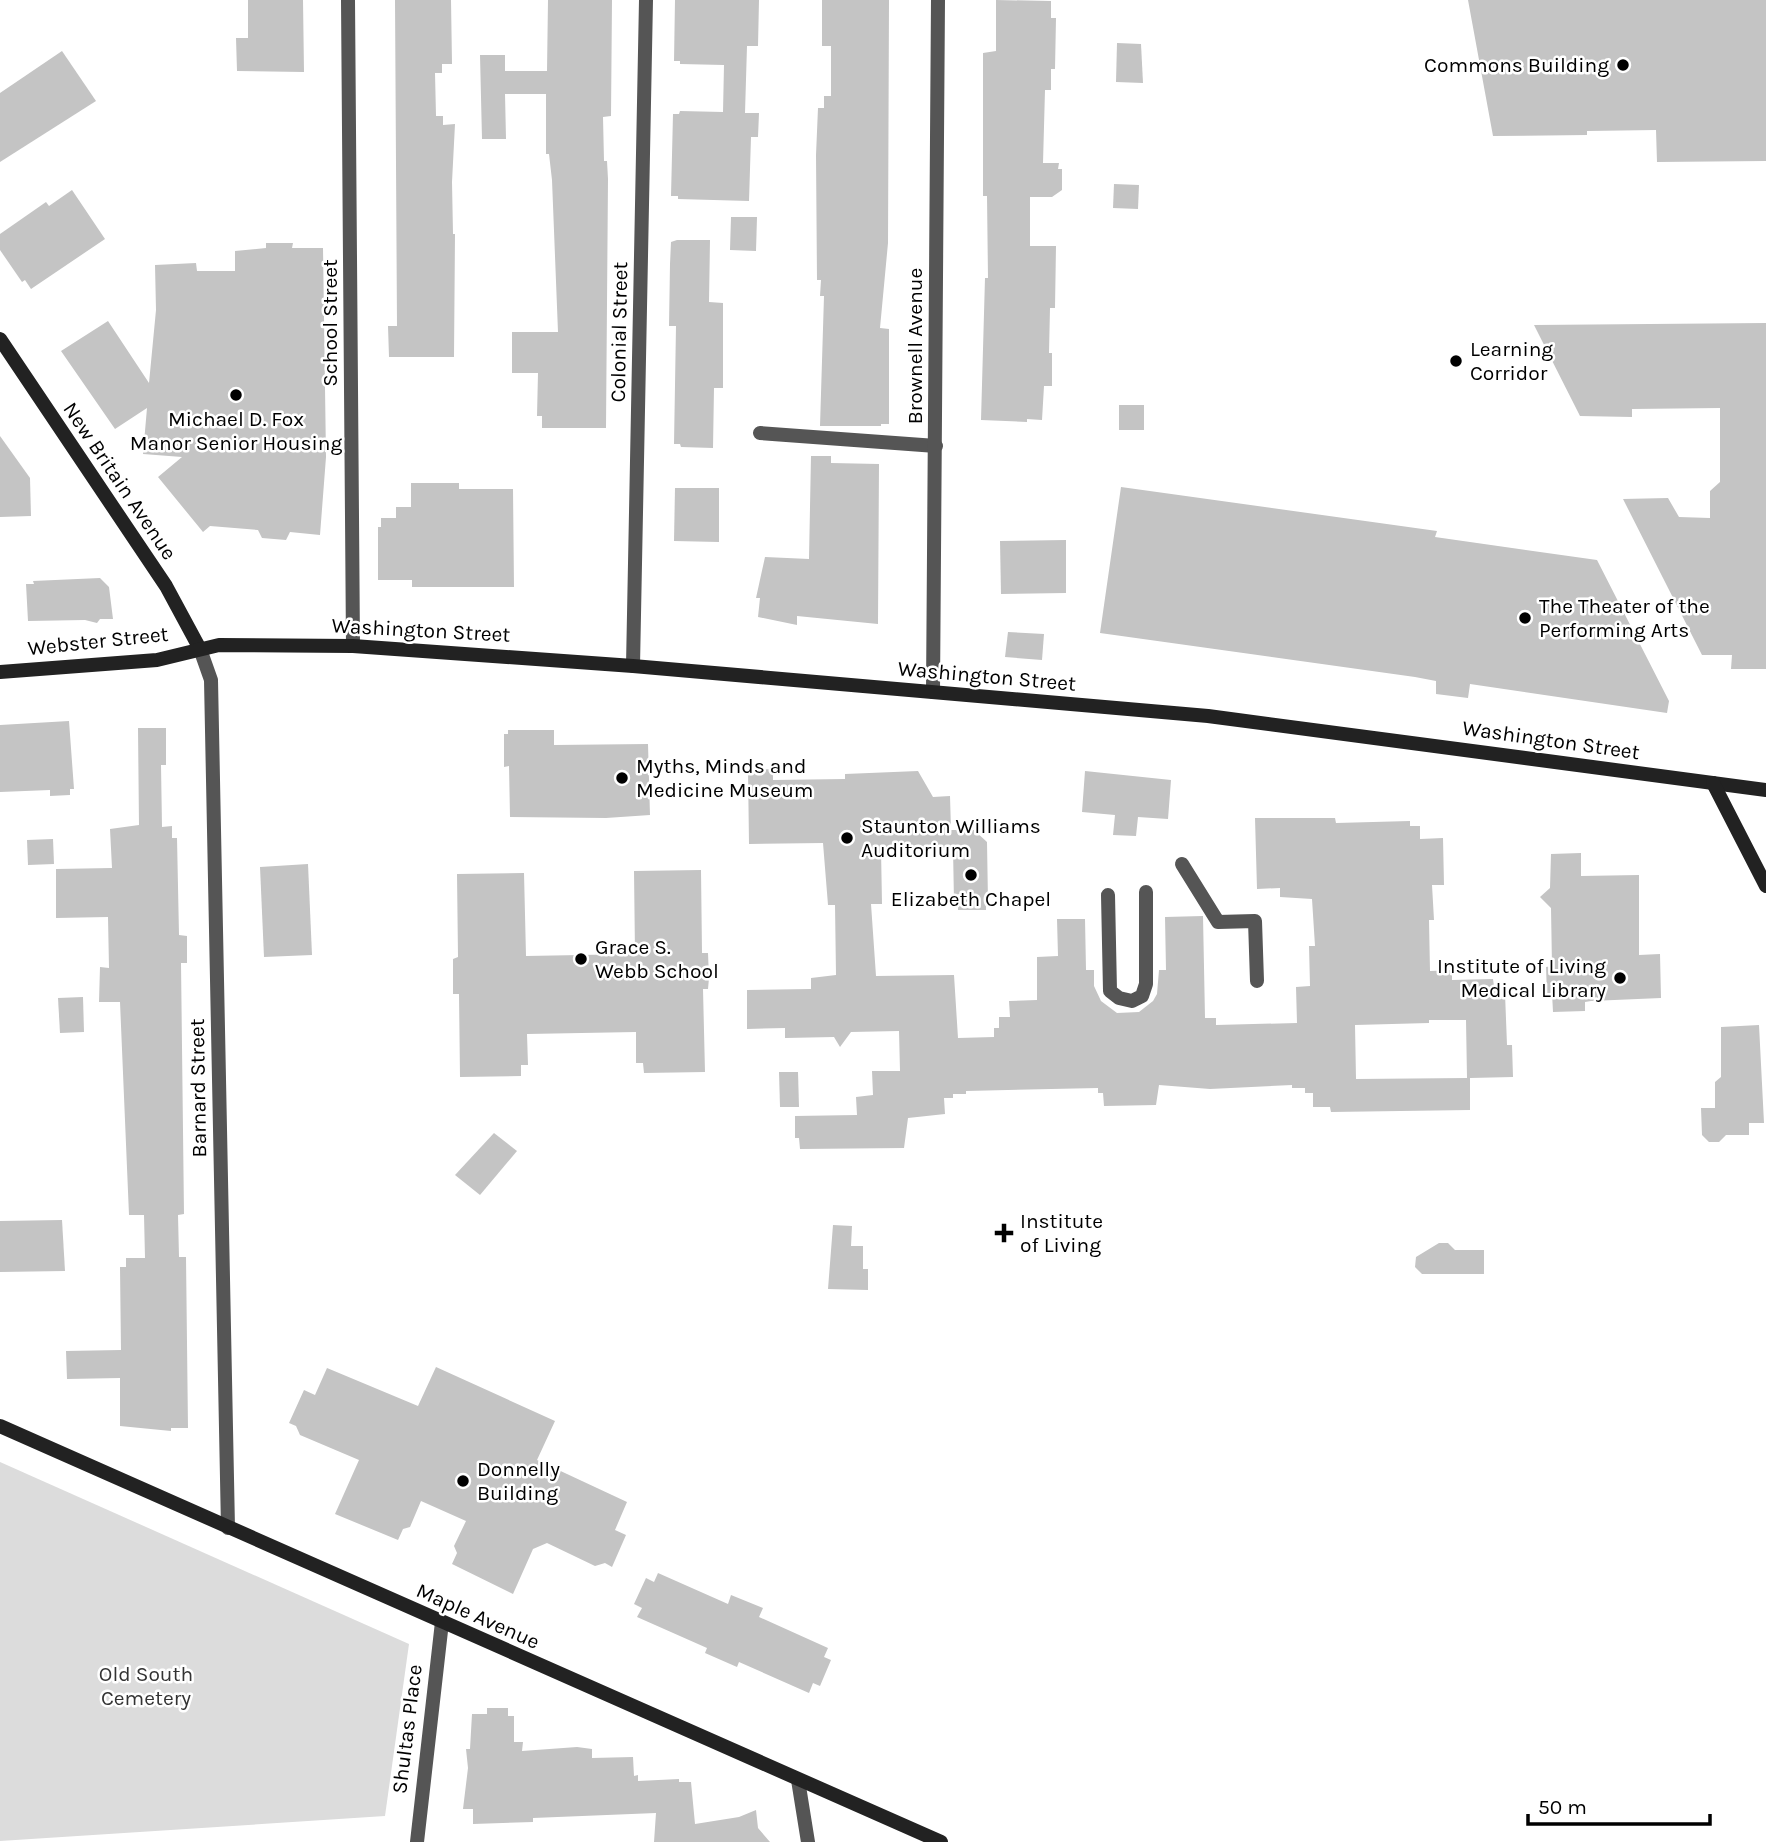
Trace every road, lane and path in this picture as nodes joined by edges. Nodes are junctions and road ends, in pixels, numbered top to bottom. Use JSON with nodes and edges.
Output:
{"nodes":[{"id":1,"x":348,"y":0,"type":"edge"},
{"id":2,"x":646,"y":0,"type":"edge"},
{"id":3,"x":938,"y":0,"type":"edge"},
{"id":4,"x":0,"y":339,"type":"edge"},
{"id":5,"x":760,"y":433,"type":"dead end"},
{"id":6,"x":936,"y":446,"type":"junction"},
{"id":7,"x":354,"y":646,"type":"junction"},
{"id":8,"x":200,"y":649,"type":"junction"},
{"id":9,"x":633,"y":666,"type":"junction"},
{"id":10,"x":0,"y":671,"type":"edge"},
{"id":11,"x":933,"y":692,"type":"junction"},
{"id":12,"x":1713,"y":783,"type":"junction"},
{"id":13,"x":1766,"y":790,"type":"edge"},
{"id":14,"x":1182,"y":864,"type":"dead end"},
{"id":15,"x":1766,"y":886,"type":"edge"},
{"id":16,"x":1146,"y":892,"type":"dead end"},
{"id":17,"x":1108,"y":895,"type":"dead end"},
{"id":18,"x":1257,"y":981,"type":"dead end"},
{"id":19,"x":0,"y":1426,"type":"edge"},
{"id":20,"x":228,"y":1528,"type":"junction"},
{"id":21,"x":442,"y":1622,"type":"junction"},
{"id":22,"x":798,"y":1780,"type":"junction"},
{"id":23,"x":417,"y":1842,"type":"edge"},
{"id":24,"x":808,"y":1842,"type":"edge"},
{"id":25,"x":941,"y":1842,"type":"edge"}],
"edges":[{"from":1,"to":7,"type":"street","name":"School Street"},
{"from":2,"to":9,"type":"street","name":"Colonial Street"},
{"from":3,"to":6,"type":"street","name":"Brownell Avenue"},
{"from":4,"to":8,"type":"main road","name":"New Britain Avenue"},
{"from":5,"to":6,"type":"street"},
{"from":6,"to":11,"type":"street","name":"Brownell Avenue"},
{"from":7,"to":8,"type":"main road","name":"Washington Street"},
{"from":7,"to":9,"type":"main road","name":"Washington Street"},
{"from":8,"to":10,"type":"main road","name":"Webster Street"},
{"from":8,"to":20,"type":"street","name":"Barnard Street"},
{"from":9,"to":11,"type":"main road","name":"Washington Street"},
{"from":11,"to":12,"type":"main road","name":"Washington Street"},
{"from":12,"to":13,"type":"main road","name":"Washington Street"},
{"from":12,"to":15,"type":"main road"},
{"from":14,"to":18,"type":"street"},
{"from":16,"to":17,"type":"street"},
{"from":19,"to":20,"type":"main road","name":"Maple Avenue"},
{"from":20,"to":21,"type":"main road","name":"Maple Avenue"},
{"from":21,"to":22,"type":"main road","name":"Maple Avenue"},
{"from":21,"to":23,"type":"street","name":"Shultas Place"},
{"from":22,"to":24,"type":"street"},
{"from":22,"to":25,"type":"main road","name":"Maple Avenue"}]}
